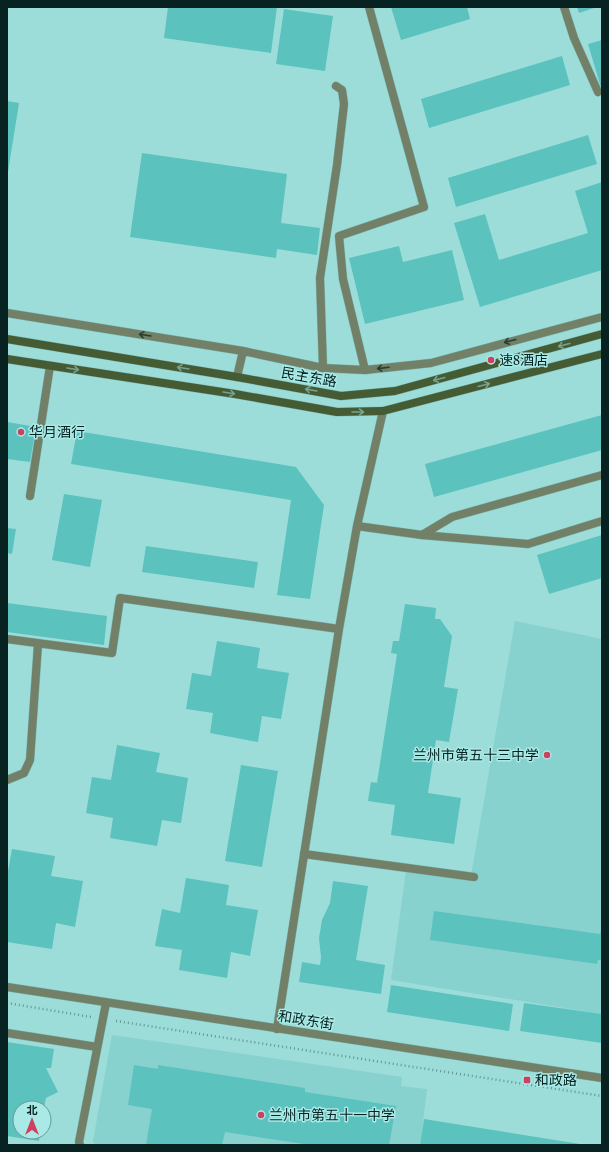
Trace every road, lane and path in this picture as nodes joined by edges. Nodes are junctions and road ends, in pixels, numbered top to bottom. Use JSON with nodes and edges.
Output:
{"nodes":[{"id":1,"x":369,"y":7,"type":"edge"},
{"id":2,"x":564,"y":7,"type":"edge"},
{"id":3,"x":336,"y":86,"type":"dead end"},
{"id":4,"x":598,"y":92,"type":"dead end"},
{"id":5,"x":7,"y":313,"type":"edge"},
{"id":6,"x":602,"y":317,"type":"edge"},
{"id":7,"x":602,"y":334,"type":"edge"},
{"id":8,"x":7,"y":339,"type":"edge"},
{"id":9,"x":243,"y":351,"type":"junction"},
{"id":10,"x":602,"y":354,"type":"edge"},
{"id":11,"x":7,"y":359,"type":"edge"},
{"id":12,"x":50,"y":366,"type":"junction"},
{"id":13,"x":323,"y":368,"type":"junction"},
{"id":14,"x":365,"y":370,"type":"junction"},
{"id":15,"x":238,"y":377,"type":"junction"},
{"id":16,"x":382,"y":412,"type":"junction"},
{"id":17,"x":602,"y":475,"type":"edge"},
{"id":18,"x":30,"y":496,"type":"dead end"},
{"id":19,"x":602,"y":521,"type":"edge"},
{"id":20,"x":357,"y":526,"type":"junction"},
{"id":21,"x":422,"y":535,"type":"junction"},
{"id":22,"x":339,"y":629,"type":"junction"},
{"id":23,"x":7,"y":639,"type":"edge"},
{"id":24,"x":38,"y":644,"type":"junction"},
{"id":25,"x":7,"y":780,"type":"edge"},
{"id":26,"x":304,"y":854,"type":"junction"},
{"id":27,"x":474,"y":877,"type":"dead end"},
{"id":28,"x":7,"y":988,"type":"edge"},
{"id":29,"x":106,"y":1002,"type":"junction"},
{"id":30,"x":7,"y":1003,"type":"edge"},
{"id":31,"x":102,"y":1019,"type":"junction"},
{"id":32,"x":278,"y":1029,"type":"junction"},
{"id":33,"x":7,"y":1033,"type":"edge"},
{"id":34,"x":97,"y":1047,"type":"junction"},
{"id":35,"x":602,"y":1078,"type":"edge"},
{"id":36,"x":602,"y":1096,"type":"edge"},
{"id":37,"x":80,"y":1145,"type":"edge"}],
"edges":[{"from":1,"to":14,"type":"street"},
{"from":2,"to":4,"type":"street"},
{"from":3,"to":13,"type":"street"},
{"from":9,"to":5,"type":"street","name":"民主东路","one_way":true},
{"from":6,"to":14,"type":"street","name":"民主东路","one_way":true},
{"from":7,"to":15,"type":"main road","name":"民主东路","one_way":true},
{"from":15,"to":8,"type":"main road","name":"民主东路","one_way":true},
{"from":9,"to":13,"type":"street","name":"民主东路"},
{"from":9,"to":15,"type":"street"},
{"from":16,"to":10,"type":"main road","one_way":true},
{"from":11,"to":12,"type":"main road"},
{"from":12,"to":16,"type":"main road","one_way":true},
{"from":12,"to":18,"type":"street"},
{"from":13,"to":14,"type":"street","name":"民主东路"},
{"from":16,"to":20,"type":"street"},
{"from":17,"to":21,"type":"street"},
{"from":19,"to":21,"type":"street"},
{"from":20,"to":21,"type":"street"},
{"from":20,"to":22,"type":"street"},
{"from":22,"to":24,"type":"street"},
{"from":22,"to":26,"type":"street"},
{"from":23,"to":24,"type":"street"},
{"from":24,"to":25,"type":"street"},
{"from":26,"to":27,"type":"street"},
{"from":26,"to":32,"type":"street"},
{"from":28,"to":29,"type":"street","name":"和政东街"},
{"from":29,"to":31,"type":"street"},
{"from":29,"to":32,"type":"street","name":"和政东街"},
{"from":30,"to":31,"type":"path"},
{"from":31,"to":34,"type":"street"},
{"from":31,"to":36,"type":"path"},
{"from":32,"to":35,"type":"street","name":"和政东街"},
{"from":33,"to":34,"type":"street"},
{"from":34,"to":37,"type":"street"}]}
